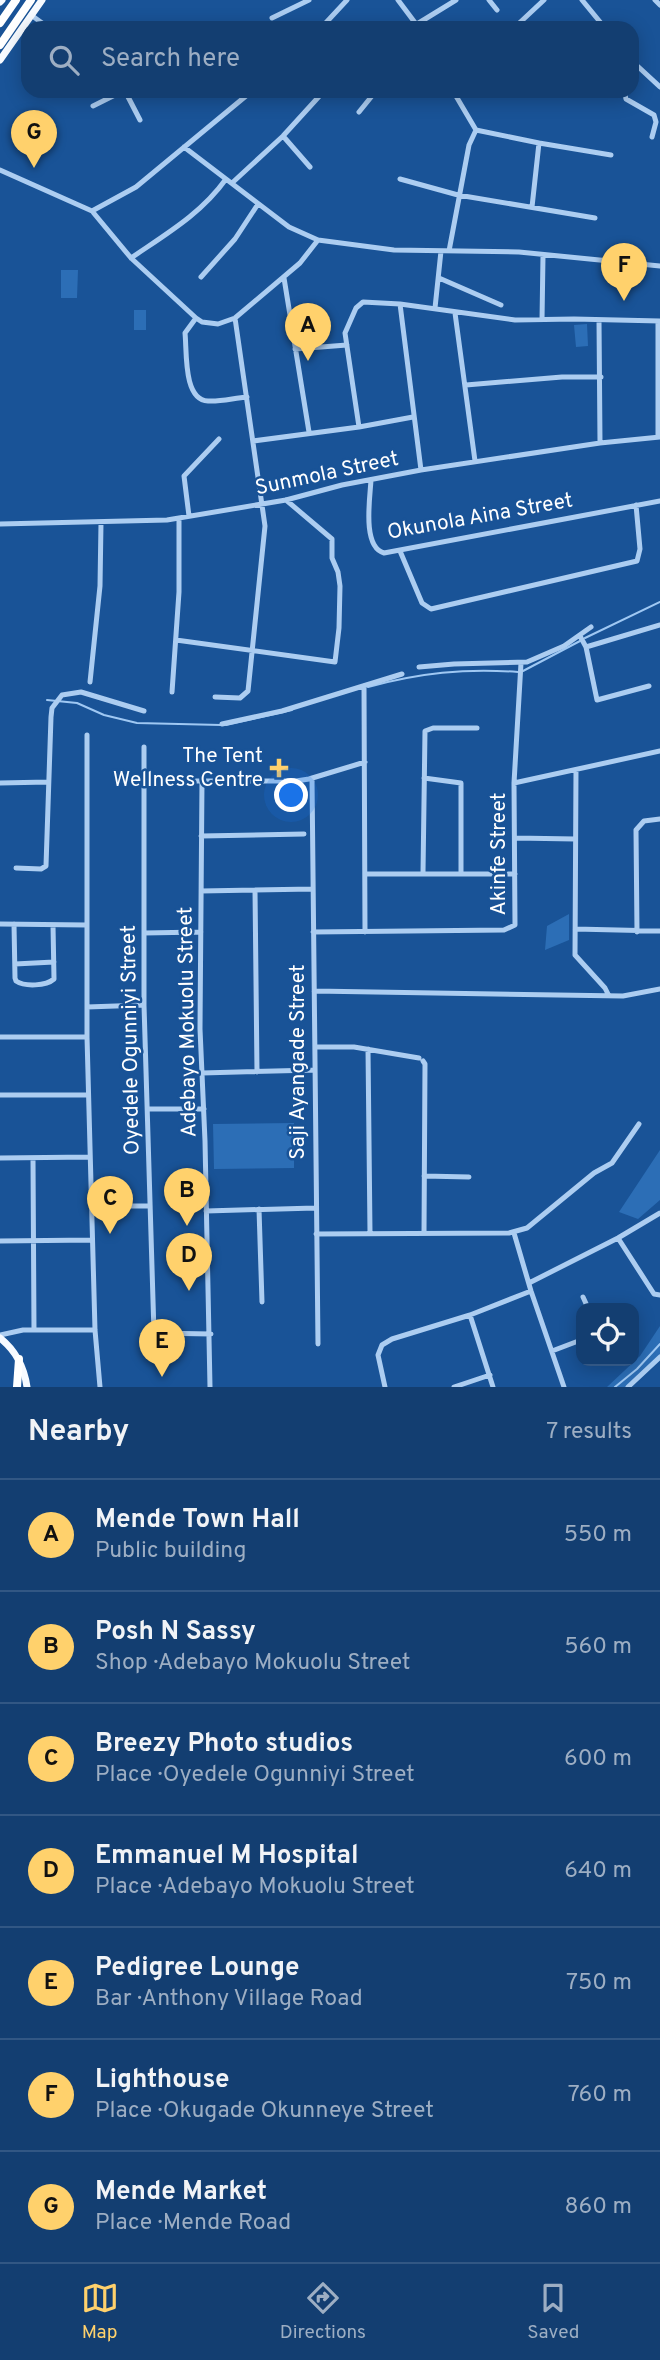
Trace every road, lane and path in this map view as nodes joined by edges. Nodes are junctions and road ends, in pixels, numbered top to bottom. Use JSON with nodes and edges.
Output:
{"nodes":[{"id":1,"x":8,"y":0,"type":"edge"},
{"id":2,"x":16,"y":0,"type":"edge"},
{"id":3,"x":31,"y":0,"type":"edge"},
{"id":4,"x":40,"y":0,"type":"edge"},
{"id":5,"x":309,"y":0,"type":"edge"},
{"id":6,"x":334,"y":0,"type":"edge"},
{"id":7,"x":347,"y":0,"type":"edge"},
{"id":8,"x":398,"y":0,"type":"edge"},
{"id":9,"x":456,"y":0,"type":"edge"},
{"id":10,"x":489,"y":0,"type":"edge"},
{"id":11,"x":544,"y":0,"type":"edge"},
{"id":12,"x":582,"y":0,"type":"edge"},
{"id":13,"x":655,"y":0,"type":"edge"},
{"id":14,"x":660,"y":5,"type":"edge"},
{"id":15,"x":341,"y":7,"type":"junction"},
{"id":16,"x":497,"y":10,"type":"dead end"},
{"id":17,"x":27,"y":13,"type":"junction"},
{"id":18,"x":272,"y":18,"type":"dead end"},
{"id":19,"x":1,"y":20,"type":"edge"},
{"id":20,"x":22,"y":21,"type":"edge"},
{"id":21,"x":39,"y":21,"type":"edge"},
{"id":22,"x":328,"y":21,"type":"edge"},
{"id":23,"x":414,"y":21,"type":"edge"},
{"id":24,"x":425,"y":21,"type":"edge"},
{"id":25,"x":522,"y":21,"type":"edge"},
{"id":26,"x":599,"y":21,"type":"edge"},
{"id":27,"x":21,"y":23,"type":"edge"},
{"id":28,"x":0,"y":45,"type":"edge"},
{"id":29,"x":0,"y":60,"type":"edge"},
{"id":30,"x":639,"y":67,"type":"edge"},
{"id":31,"x":660,"y":87,"type":"edge"},
{"id":32,"x":110,"y":98,"type":"edge"},
{"id":33,"x":128,"y":98,"type":"edge"},
{"id":34,"x":242,"y":98,"type":"edge"},
{"id":35,"x":318,"y":98,"type":"edge"},
{"id":36,"x":370,"y":98,"type":"edge"},
{"id":37,"x":457,"y":98,"type":"edge"},
{"id":38,"x":626,"y":98,"type":"edge"},
{"id":39,"x":93,"y":106,"type":"dead end"},
{"id":40,"x":359,"y":112,"type":"dead end"},
{"id":41,"x":140,"y":120,"type":"dead end"},
{"id":42,"x":476,"y":130,"type":"junction"},
{"id":43,"x":283,"y":136,"type":"junction"},
{"id":44,"x":652,"y":137,"type":"dead end"},
{"id":45,"x":539,"y":143,"type":"junction"},
{"id":46,"x":184,"y":146,"type":"junction"},
{"id":47,"x":611,"y":155,"type":"dead end"},
{"id":48,"x":310,"y":167,"type":"dead end"},
{"id":49,"x":0,"y":170,"type":"edge"},
{"id":50,"x":226,"y":179,"type":"junction"},
{"id":51,"x":400,"y":179,"type":"dead end"},
{"id":52,"x":232,"y":183,"type":"junction"},
{"id":53,"x":458,"y":195,"type":"junction"},
{"id":54,"x":258,"y":204,"type":"junction"},
{"id":55,"x":532,"y":207,"type":"junction"},
{"id":56,"x":92,"y":211,"type":"junction"},
{"id":57,"x":595,"y":218,"type":"dead end"},
{"id":58,"x":318,"y":240,"type":"junction"},
{"id":59,"x":441,"y":251,"type":"junction"},
{"id":60,"x":449,"y":251,"type":"junction"},
{"id":61,"x":543,"y":256,"type":"junction"},
{"id":62,"x":131,"y":258,"type":"junction"},
{"id":63,"x":660,"y":266,"type":"edge"},
{"id":64,"x":201,"y":277,"type":"dead end"},
{"id":65,"x":284,"y":278,"type":"junction"},
{"id":66,"x":439,"y":278,"type":"junction"},
{"id":67,"x":400,"y":304,"type":"junction"},
{"id":68,"x":501,"y":305,"type":"dead end"},
{"id":69,"x":435,"y":309,"type":"junction"},
{"id":70,"x":455,"y":313,"type":"junction"},
{"id":71,"x":196,"y":318,"type":"junction"},
{"id":72,"x":235,"y":318,"type":"junction"},
{"id":73,"x":542,"y":320,"type":"junction"},
{"id":74,"x":599,"y":320,"type":"junction"},
{"id":75,"x":659,"y":321,"type":"edge"},
{"id":76,"x":347,"y":345,"type":"junction"},
{"id":77,"x":295,"y":349,"type":"junction"},
{"id":78,"x":601,"y":377,"type":"junction"},
{"id":79,"x":466,"y":385,"type":"junction"},
{"id":80,"x":247,"y":397,"type":"junction"},
{"id":81,"x":413,"y":417,"type":"junction"},
{"id":82,"x":359,"y":427,"type":"junction"},
{"id":83,"x":309,"y":432,"type":"junction"},
{"id":84,"x":659,"y":437,"type":"edge"},
{"id":85,"x":219,"y":439,"type":"dead end"},
{"id":86,"x":253,"y":441,"type":"junction"},
{"id":87,"x":600,"y":443,"type":"junction"},
{"id":88,"x":475,"y":461,"type":"junction"},
{"id":89,"x":421,"y":470,"type":"junction"},
{"id":90,"x":371,"y":480,"type":"junction"},
{"id":91,"x":286,"y":500,"type":"junction"},
{"id":92,"x":660,"y":501,"type":"edge"},
{"id":93,"x":263,"y":504,"type":"junction"},
{"id":94,"x":636,"y":505,"type":"junction"},
{"id":95,"x":189,"y":516,"type":"junction"},
{"id":96,"x":179,"y":518,"type":"junction"},
{"id":97,"x":101,"y":523,"type":"junction"},
{"id":98,"x":0,"y":524,"type":"edge"},
{"id":99,"x":400,"y":551,"type":"junction"},
{"id":100,"x":660,"y":625,"type":"edge"},
{"id":101,"x":591,"y":627,"type":"dead end"},
{"id":102,"x":176,"y":640,"type":"junction"},
{"id":103,"x":583,"y":641,"type":"junction"},
{"id":104,"x":253,"y":651,"type":"junction"},
{"id":105,"x":419,"y":667,"type":"dead end"},
{"id":106,"x":521,"y":668,"type":"junction"},
{"id":107,"x":402,"y":674,"type":"dead end"},
{"id":108,"x":90,"y":682,"type":"dead end"},
{"id":109,"x":649,"y":686,"type":"dead end"},
{"id":110,"x":364,"y":688,"type":"junction"},
{"id":111,"x":173,"y":692,"type":"dead end"},
{"id":112,"x":215,"y":697,"type":"dead end"},
{"id":113,"x":144,"y":711,"type":"dead end"},
{"id":114,"x":222,"y":724,"type":"dead end"},
{"id":115,"x":477,"y":728,"type":"dead end"},
{"id":116,"x":88,"y":735,"type":"dead end"},
{"id":117,"x":144,"y":747,"type":"dead end"},
{"id":118,"x":660,"y":751,"type":"edge"},
{"id":119,"x":365,"y":762,"type":"junction"},
{"id":120,"x":576,"y":770,"type":"junction"},
{"id":121,"x":424,"y":778,"type":"junction"},
{"id":122,"x":312,"y":779,"type":"junction"},
{"id":123,"x":144,"y":781,"type":"junction"},
{"id":124,"x":48,"y":782,"type":"junction"},
{"id":125,"x":202,"y":782,"type":"junction"},
{"id":126,"x":0,"y":783,"type":"edge"},
{"id":127,"x":514,"y":783,"type":"junction"},
{"id":128,"x":660,"y":819,"type":"edge"},
{"id":129,"x":304,"y":834,"type":"dead end"},
{"id":130,"x":201,"y":836,"type":"junction"},
{"id":131,"x":515,"y":838,"type":"junction"},
{"id":132,"x":575,"y":839,"type":"junction"},
{"id":133,"x":16,"y":869,"type":"dead end"},
{"id":134,"x":423,"y":873,"type":"junction"},
{"id":135,"x":461,"y":873,"type":"junction"},
{"id":136,"x":366,"y":874,"type":"junction"},
{"id":137,"x":514,"y":874,"type":"junction"},
{"id":138,"x":313,"y":889,"type":"junction"},
{"id":139,"x":255,"y":890,"type":"junction"},
{"id":140,"x":201,"y":891,"type":"junction"},
{"id":141,"x":0,"y":924,"type":"edge"},
{"id":142,"x":14,"y":924,"type":"junction"},
{"id":143,"x":53,"y":925,"type":"junction"},
{"id":144,"x":86,"y":925,"type":"junction"},
{"id":145,"x":575,"y":929,"type":"junction"},
{"id":146,"x":660,"y":931,"type":"edge"},
{"id":147,"x":201,"y":932,"type":"junction"},
{"id":148,"x":313,"y":932,"type":"junction"},
{"id":149,"x":365,"y":932,"type":"junction"},
{"id":150,"x":637,"y":932,"type":"junction"},
{"id":151,"x":144,"y":933,"type":"junction"},
{"id":152,"x":54,"y":962,"type":"junction"},
{"id":153,"x":15,"y":964,"type":"junction"},
{"id":154,"x":660,"y":989,"type":"edge"},
{"id":155,"x":314,"y":991,"type":"junction"},
{"id":156,"x":609,"y":996,"type":"junction"},
{"id":157,"x":144,"y":1005,"type":"junction"},
{"id":158,"x":87,"y":1007,"type":"junction"},
{"id":159,"x":0,"y":1037,"type":"edge"},
{"id":160,"x":87,"y":1037,"type":"junction"},
{"id":161,"x":315,"y":1047,"type":"junction"},
{"id":162,"x":368,"y":1049,"type":"junction"},
{"id":163,"x":315,"y":1070,"type":"junction"},
{"id":164,"x":257,"y":1072,"type":"junction"},
{"id":165,"x":202,"y":1073,"type":"junction"},
{"id":166,"x":0,"y":1095,"type":"edge"},
{"id":167,"x":88,"y":1095,"type":"junction"},
{"id":168,"x":148,"y":1109,"type":"junction"},
{"id":169,"x":204,"y":1109,"type":"junction"},
{"id":170,"x":639,"y":1124,"type":"dead end"},
{"id":171,"x":90,"y":1157,"type":"junction"},
{"id":172,"x":0,"y":1158,"type":"edge"},
{"id":173,"x":33,"y":1159,"type":"junction"},
{"id":174,"x":424,"y":1176,"type":"junction"},
{"id":175,"x":469,"y":1177,"type":"dead end"},
{"id":176,"x":92,"y":1206,"type":"junction"},
{"id":177,"x":150,"y":1206,"type":"junction"},
{"id":178,"x":315,"y":1208,"type":"junction"},
{"id":179,"x":259,"y":1209,"type":"junction"},
{"id":180,"x":206,"y":1211,"type":"junction"},
{"id":181,"x":660,"y":1213,"type":"edge"},
{"id":182,"x":370,"y":1233,"type":"junction"},
{"id":183,"x":424,"y":1233,"type":"junction"},
{"id":184,"x":514,"y":1233,"type":"junction"},
{"id":185,"x":316,"y":1234,"type":"junction"},
{"id":186,"x":618,"y":1238,"type":"junction"},
{"id":187,"x":33,"y":1240,"type":"junction"},
{"id":188,"x":92,"y":1240,"type":"junction"},
{"id":189,"x":0,"y":1241,"type":"edge"},
{"id":190,"x":529,"y":1283,"type":"junction"},
{"id":191,"x":531,"y":1291,"type":"junction"},
{"id":192,"x":660,"y":1295,"type":"edge"},
{"id":193,"x":583,"y":1297,"type":"dead end"},
{"id":194,"x":262,"y":1302,"type":"dead end"},
{"id":195,"x":586,"y":1303,"type":"edge"},
{"id":196,"x":470,"y":1315,"type":"junction"},
{"id":197,"x":34,"y":1330,"type":"junction"},
{"id":198,"x":95,"y":1330,"type":"junction"},
{"id":199,"x":211,"y":1334,"type":"junction"},
{"id":200,"x":0,"y":1336,"type":"edge"},
{"id":201,"x":576,"y":1342,"type":"edge"},
{"id":202,"x":317,"y":1344,"type":"dead end"},
{"id":203,"x":552,"y":1351,"type":"junction"},
{"id":204,"x":660,"y":1357,"type":"edge"},
{"id":205,"x":19,"y":1359,"type":"junction"},
{"id":206,"x":490,"y":1375,"type":"junction"},
{"id":207,"x":17,"y":1387,"type":"edge"},
{"id":208,"x":27,"y":1387,"type":"edge"},
{"id":209,"x":100,"y":1387,"type":"edge"},
{"id":210,"x":210,"y":1387,"type":"edge"},
{"id":211,"x":385,"y":1387,"type":"edge"},
{"id":212,"x":454,"y":1387,"type":"edge"},
{"id":213,"x":493,"y":1387,"type":"edge"},
{"id":214,"x":564,"y":1387,"type":"edge"},
{"id":215,"x":628,"y":1387,"type":"edge"}],
"edges":[{"from":1,"to":19,"type":"highway"},
{"from":2,"to":19,"type":"highway"},
{"from":3,"to":17,"type":"highway"},
{"from":4,"to":17,"type":"highway"},
{"from":5,"to":18,"type":"street"},
{"from":6,"to":15,"type":"street"},
{"from":7,"to":15,"type":"street"},
{"from":8,"to":23,"type":"street"},
{"from":9,"to":24,"type":"street"},
{"from":10,"to":16,"type":"street"},
{"from":11,"to":25,"type":"street"},
{"from":12,"to":26,"type":"street"},
{"from":13,"to":14,"type":"street"},
{"from":15,"to":22,"type":"street"},
{"from":17,"to":20,"type":"main road"},
{"from":17,"to":21,"type":"street"},
{"from":17,"to":28,"type":"highway"},
{"from":27,"to":29,"type":"main road"},
{"from":30,"to":31,"type":"street"},
{"from":32,"to":39,"type":"street"},
{"from":33,"to":41,"type":"street"},
{"from":34,"to":46,"type":"street"},
{"from":35,"to":43,"type":"street"},
{"from":36,"to":40,"type":"street"},
{"from":37,"to":42,"type":"street"},
{"from":38,"to":44,"type":"street"},
{"from":42,"to":45,"type":"street"},
{"from":42,"to":53,"type":"street"},
{"from":43,"to":48,"type":"street"},
{"from":43,"to":52,"type":"street"},
{"from":45,"to":47,"type":"street"},
{"from":45,"to":55,"type":"street"},
{"from":46,"to":50,"type":"street"},
{"from":46,"to":56,"type":"street"},
{"from":49,"to":56,"type":"street"},
{"from":50,"to":52,"type":"street"},
{"from":50,"to":62,"type":"street"},
{"from":51,"to":53,"type":"street"},
{"from":52,"to":54,"type":"street"},
{"from":53,"to":55,"type":"street"},
{"from":53,"to":60,"type":"street"},
{"from":54,"to":58,"type":"street"},
{"from":54,"to":64,"type":"street"},
{"from":55,"to":57,"type":"street"},
{"from":56,"to":62,"type":"street"},
{"from":58,"to":59,"type":"street"},
{"from":58,"to":65,"type":"street"},
{"from":59,"to":60,"type":"street"},
{"from":59,"to":66,"type":"street"},
{"from":60,"to":61,"type":"street"},
{"from":61,"to":63,"type":"street"},
{"from":61,"to":73,"type":"street"},
{"from":62,"to":71,"type":"street"},
{"from":65,"to":72,"type":"street"},
{"from":65,"to":77,"type":"street"},
{"from":66,"to":68,"type":"street"},
{"from":66,"to":69,"type":"street"},
{"from":67,"to":69,"type":"street"},
{"from":67,"to":76,"type":"street"},
{"from":67,"to":81,"type":"street"},
{"from":69,"to":70,"type":"street"},
{"from":70,"to":73,"type":"street"},
{"from":70,"to":79,"type":"street"},
{"from":71,"to":72,"type":"street"},
{"from":71,"to":80,"type":"street"},
{"from":72,"to":80,"type":"street"},
{"from":73,"to":74,"type":"street"},
{"from":74,"to":75,"type":"street"},
{"from":74,"to":78,"type":"street"},
{"from":75,"to":84,"type":"street"},
{"from":76,"to":77,"type":"street"},
{"from":76,"to":82,"type":"street"},
{"from":77,"to":83,"type":"street"},
{"from":78,"to":79,"type":"street"},
{"from":78,"to":87,"type":"street"},
{"from":79,"to":88,"type":"street"},
{"from":80,"to":86,"type":"street"},
{"from":81,"to":82,"type":"street"},
{"from":81,"to":89,"type":"street"},
{"from":82,"to":83,"type":"street"},
{"from":83,"to":86,"type":"street"},
{"from":84,"to":87,"type":"street","name":"Sunmola Street"},
{"from":85,"to":95,"type":"street"},
{"from":86,"to":93,"type":"street"},
{"from":87,"to":88,"type":"street","name":"Sunmola Street"},
{"from":88,"to":89,"type":"street","name":"Sunmola Street"},
{"from":89,"to":90,"type":"street","name":"Sunmola Street"},
{"from":90,"to":91,"type":"street","name":"Sunmola Street"},
{"from":90,"to":99,"type":"street","name":"Okunola Aina Street"},
{"from":91,"to":93,"type":"street","name":"Sunmola Street"},
{"from":91,"to":104,"type":"street"},
{"from":92,"to":94,"type":"street","name":"Okunola Aina Street"},
{"from":93,"to":95,"type":"street","name":"Sunmola Street"},
{"from":93,"to":104,"type":"street"},
{"from":94,"to":99,"type":"street","name":"Okunola Aina Street"},
{"from":94,"to":99,"type":"street"},
{"from":95,"to":96,"type":"street","name":"Sunmola Street"},
{"from":96,"to":97,"type":"street","name":"Sunmola Street"},
{"from":96,"to":102,"type":"street"},
{"from":97,"to":98,"type":"street","name":"Sunmola Street"},
{"from":97,"to":108,"type":"street"},
{"from":100,"to":103,"type":"street"},
{"from":101,"to":103,"type":"street"},
{"from":102,"to":104,"type":"street"},
{"from":102,"to":111,"type":"street"},
{"from":103,"to":106,"type":"street"},
{"from":103,"to":109,"type":"street"},
{"from":104,"to":112,"type":"street"},
{"from":105,"to":106,"type":"street"},
{"from":106,"to":127,"type":"street","name":"Akinfe Street"},
{"from":107,"to":110,"type":"street"},
{"from":110,"to":114,"type":"street"},
{"from":110,"to":119,"type":"street"},
{"from":113,"to":124,"type":"street"},
{"from":115,"to":121,"type":"street"},
{"from":116,"to":144,"type":"street"},
{"from":117,"to":123,"type":"street","name":"Oyedele Ogunniyi Street"},
{"from":118,"to":120,"type":"street"},
{"from":119,"to":122,"type":"street"},
{"from":119,"to":136,"type":"street"},
{"from":120,"to":127,"type":"street"},
{"from":120,"to":132,"type":"street"},
{"from":121,"to":134,"type":"street"},
{"from":121,"to":135,"type":"street"},
{"from":122,"to":125,"type":"street"},
{"from":122,"to":138,"type":"street","name":"Saji Ayangade Street"},
{"from":123,"to":125,"type":"street"},
{"from":123,"to":151,"type":"street","name":"Oyedele Ogunniyi Street"},
{"from":124,"to":126,"type":"street"},
{"from":124,"to":133,"type":"street"},
{"from":125,"to":130,"type":"street","name":"Adebayo Mokuolu Street"},
{"from":127,"to":131,"type":"street","name":"Akinfe Street"},
{"from":128,"to":150,"type":"street"},
{"from":129,"to":130,"type":"street"},
{"from":130,"to":140,"type":"street","name":"Adebayo Mokuolu Street"},
{"from":131,"to":132,"type":"street"},
{"from":131,"to":137,"type":"street","name":"Akinfe Street"},
{"from":132,"to":145,"type":"street"},
{"from":134,"to":135,"type":"street"},
{"from":134,"to":136,"type":"street"},
{"from":135,"to":137,"type":"street"},
{"from":136,"to":149,"type":"street"},
{"from":137,"to":149,"type":"street","name":"Akinfe Street"},
{"from":138,"to":139,"type":"street"},
{"from":138,"to":148,"type":"street","name":"Saji Ayangade Street"},
{"from":139,"to":140,"type":"street"},
{"from":139,"to":164,"type":"street"},
{"from":140,"to":147,"type":"street","name":"Adebayo Mokuolu Street"},
{"from":141,"to":142,"type":"street"},
{"from":142,"to":143,"type":"street"},
{"from":142,"to":153,"type":"street"},
{"from":143,"to":144,"type":"street"},
{"from":143,"to":152,"type":"street"},
{"from":144,"to":158,"type":"street"},
{"from":145,"to":150,"type":"street"},
{"from":145,"to":156,"type":"street"},
{"from":146,"to":150,"type":"street"},
{"from":147,"to":151,"type":"street"},
{"from":147,"to":165,"type":"street","name":"Adebayo Mokuolu Street"},
{"from":148,"to":149,"type":"street","name":"Akinfe Street"},
{"from":148,"to":155,"type":"street","name":"Saji Ayangade Street"},
{"from":151,"to":157,"type":"street","name":"Oyedele Ogunniyi Street"},
{"from":152,"to":153,"type":"street"},
{"from":152,"to":153,"type":"street"},
{"from":154,"to":156,"type":"street"},
{"from":155,"to":156,"type":"street"},
{"from":155,"to":161,"type":"street","name":"Saji Ayangade Street"},
{"from":157,"to":158,"type":"street"},
{"from":157,"to":168,"type":"street","name":"Oyedele Ogunniyi Street"},
{"from":158,"to":160,"type":"street"},
{"from":159,"to":160,"type":"street"},
{"from":160,"to":167,"type":"street"},
{"from":161,"to":162,"type":"street"},
{"from":161,"to":163,"type":"street","name":"Saji Ayangade Street"},
{"from":162,"to":174,"type":"street"},
{"from":162,"to":182,"type":"street"},
{"from":163,"to":164,"type":"street"},
{"from":163,"to":178,"type":"street","name":"Saji Ayangade Street"},
{"from":164,"to":165,"type":"street"},
{"from":165,"to":169,"type":"street","name":"Adebayo Mokuolu Street"},
{"from":166,"to":167,"type":"street"},
{"from":167,"to":171,"type":"street"},
{"from":168,"to":169,"type":"street"},
{"from":168,"to":177,"type":"street","name":"Oyedele Ogunniyi Street"},
{"from":169,"to":180,"type":"street","name":"Adebayo Mokuolu Street"},
{"from":170,"to":184,"type":"street"},
{"from":171,"to":173,"type":"street"},
{"from":171,"to":176,"type":"street"},
{"from":172,"to":173,"type":"street"},
{"from":173,"to":187,"type":"street"},
{"from":174,"to":175,"type":"street"},
{"from":174,"to":183,"type":"street"},
{"from":176,"to":177,"type":"street"},
{"from":176,"to":188,"type":"street"},
{"from":177,"to":199,"type":"street","name":"Oyedele Ogunniyi Street"},
{"from":178,"to":179,"type":"street"},
{"from":178,"to":185,"type":"street","name":"Saji Ayangade Street"},
{"from":179,"to":180,"type":"street"},
{"from":179,"to":194,"type":"street"},
{"from":180,"to":199,"type":"street","name":"Adebayo Mokuolu Street"},
{"from":181,"to":186,"type":"street"},
{"from":182,"to":183,"type":"street"},
{"from":182,"to":185,"type":"street"},
{"from":183,"to":184,"type":"street"},
{"from":184,"to":190,"type":"street"},
{"from":185,"to":202,"type":"street","name":"Saji Ayangade Street"},
{"from":186,"to":190,"type":"street"},
{"from":186,"to":192,"type":"street"},
{"from":187,"to":188,"type":"street"},
{"from":187,"to":189,"type":"street"},
{"from":187,"to":197,"type":"street"},
{"from":188,"to":198,"type":"street"},
{"from":190,"to":191,"type":"street"},
{"from":191,"to":196,"type":"street"},
{"from":191,"to":203,"type":"street"},
{"from":193,"to":195,"type":"street"},
{"from":196,"to":206,"type":"street"},
{"from":196,"to":211,"type":"street"},
{"from":197,"to":198,"type":"street"},
{"from":197,"to":200,"type":"street"},
{"from":198,"to":209,"type":"street"},
{"from":199,"to":210,"type":"street","name":"Adebayo Mokuolu Street"},
{"from":200,"to":205,"type":"main road"},
{"from":201,"to":203,"type":"street"},
{"from":203,"to":214,"type":"street"},
{"from":204,"to":215,"type":"street"},
{"from":205,"to":207,"type":"highway"},
{"from":205,"to":208,"type":"main road"},
{"from":206,"to":212,"type":"street"},
{"from":206,"to":213,"type":"street"}]}
